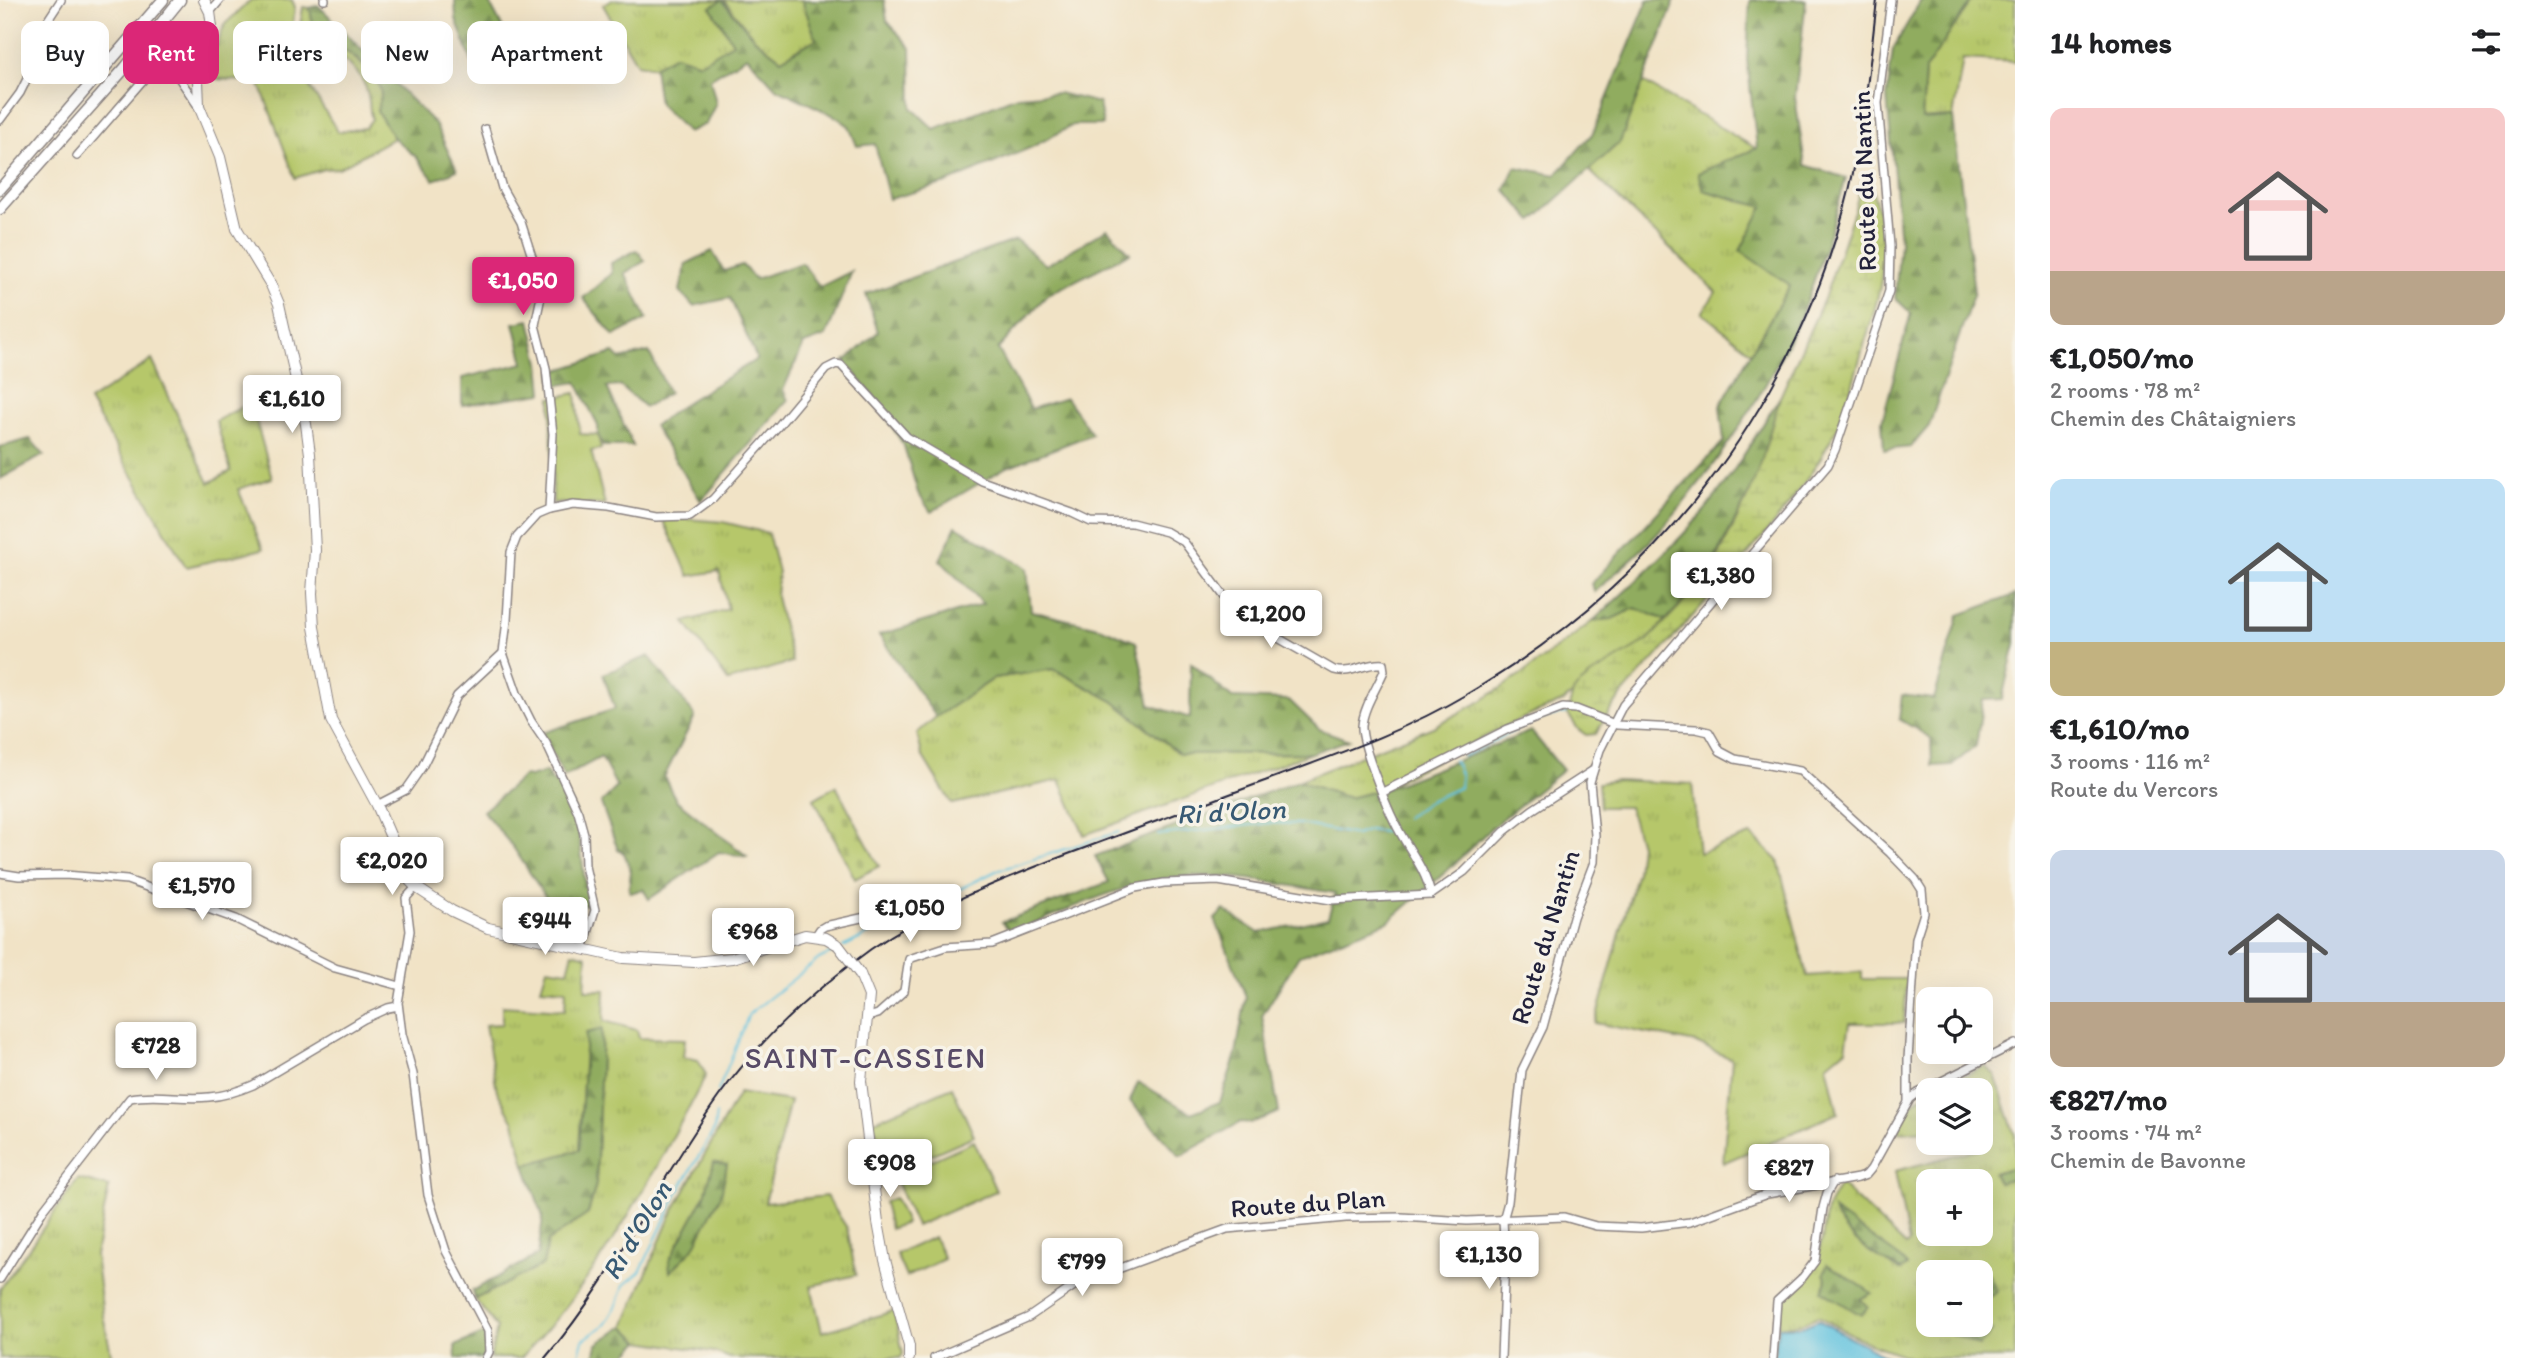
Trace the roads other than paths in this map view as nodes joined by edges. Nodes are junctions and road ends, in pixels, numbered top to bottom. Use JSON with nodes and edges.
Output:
{"nodes":[{"id":1,"x":61,"y":0,"type":"edge"},
{"id":2,"x":163,"y":0,"type":"edge"},
{"id":3,"x":180,"y":0,"type":"edge"},
{"id":4,"x":220,"y":0,"type":"edge"},
{"id":5,"x":1891,"y":0,"type":"edge"},
{"id":6,"x":206,"y":5,"type":"edge"},
{"id":7,"x":198,"y":106,"type":"junction"},
{"id":8,"x":0,"y":120,"type":"edge"},
{"id":9,"x":485,"y":130,"type":"dead end"},
{"id":10,"x":77,"y":156,"type":"dead end"},
{"id":11,"x":0,"y":188,"type":"edge"},
{"id":12,"x":0,"y":209,"type":"edge"},
{"id":13,"x":549,"y":510,"type":"junction"},
{"id":14,"x":503,"y":653,"type":"junction"},
{"id":15,"x":1614,"y":723,"type":"junction"},
{"id":16,"x":1592,"y":771,"type":"junction"},
{"id":17,"x":1383,"y":792,"type":"junction"},
{"id":18,"x":377,"y":805,"type":"junction"},
{"id":19,"x":0,"y":873,"type":"edge"},
{"id":20,"x":416,"y":887,"type":"junction"},
{"id":21,"x":1431,"y":895,"type":"junction"},
{"id":22,"x":888,"y":912,"type":"dead end"},
{"id":23,"x":816,"y":935,"type":"junction"},
{"id":24,"x":583,"y":950,"type":"junction"},
{"id":25,"x":400,"y":986,"type":"junction"},
{"id":26,"x":398,"y":1006,"type":"junction"},
{"id":27,"x":868,"y":1017,"type":"junction"},
{"id":28,"x":2015,"y":1044,"type":"edge"},
{"id":29,"x":1908,"y":1101,"type":"junction"},
{"id":30,"x":1835,"y":1181,"type":"junction"},
{"id":31,"x":1503,"y":1220,"type":"junction"},
{"id":32,"x":0,"y":1279,"type":"edge"},
{"id":33,"x":486,"y":1358,"type":"edge"},
{"id":34,"x":909,"y":1358,"type":"edge"},
{"id":35,"x":934,"y":1358,"type":"edge"},
{"id":36,"x":1501,"y":1358,"type":"edge"},
{"id":37,"x":1773,"y":1358,"type":"edge"}],
"edges":[{"from":1,"to":8,"type":"street"},
{"from":2,"to":11,"type":"highway"},
{"from":3,"to":12,"type":"highway"},
{"from":4,"to":6,"type":"street"},
{"from":5,"to":15,"type":"street","name":"Route du Nantin"},
{"from":6,"to":7,"type":"main road"},
{"from":7,"to":10,"type":"street"},
{"from":7,"to":18,"type":"main road"},
{"from":9,"to":13,"type":"street"},
{"from":13,"to":14,"type":"street"},
{"from":13,"to":17,"type":"street"},
{"from":14,"to":18,"type":"street"},
{"from":14,"to":24,"type":"street"},
{"from":15,"to":16,"type":"street","name":"Route du Nantin"},
{"from":15,"to":17,"type":"street"},
{"from":15,"to":29,"type":"street"},
{"from":16,"to":21,"type":"street"},
{"from":16,"to":31,"type":"street","name":"Route du Nantin"},
{"from":17,"to":21,"type":"street"},
{"from":18,"to":20,"type":"main road"},
{"from":19,"to":25,"type":"street"},
{"from":20,"to":24,"type":"main road"},
{"from":20,"to":25,"type":"street"},
{"from":21,"to":27,"type":"street"},
{"from":22,"to":23,"type":"street"},
{"from":23,"to":24,"type":"main road"},
{"from":23,"to":27,"type":"main road","bridge":true},
{"from":25,"to":26,"type":"street"},
{"from":26,"to":32,"type":"street"},
{"from":26,"to":33,"type":"street"},
{"from":27,"to":34,"type":"main road"},
{"from":28,"to":29,"type":"street"},
{"from":29,"to":30,"type":"street","name":"Route du Plan"},
{"from":30,"to":31,"type":"street","name":"Route du Plan"},
{"from":30,"to":37,"type":"street"},
{"from":31,"to":35,"type":"street","name":"Route du Plan"},
{"from":31,"to":36,"type":"street","name":"Route du Nantin"}]}
